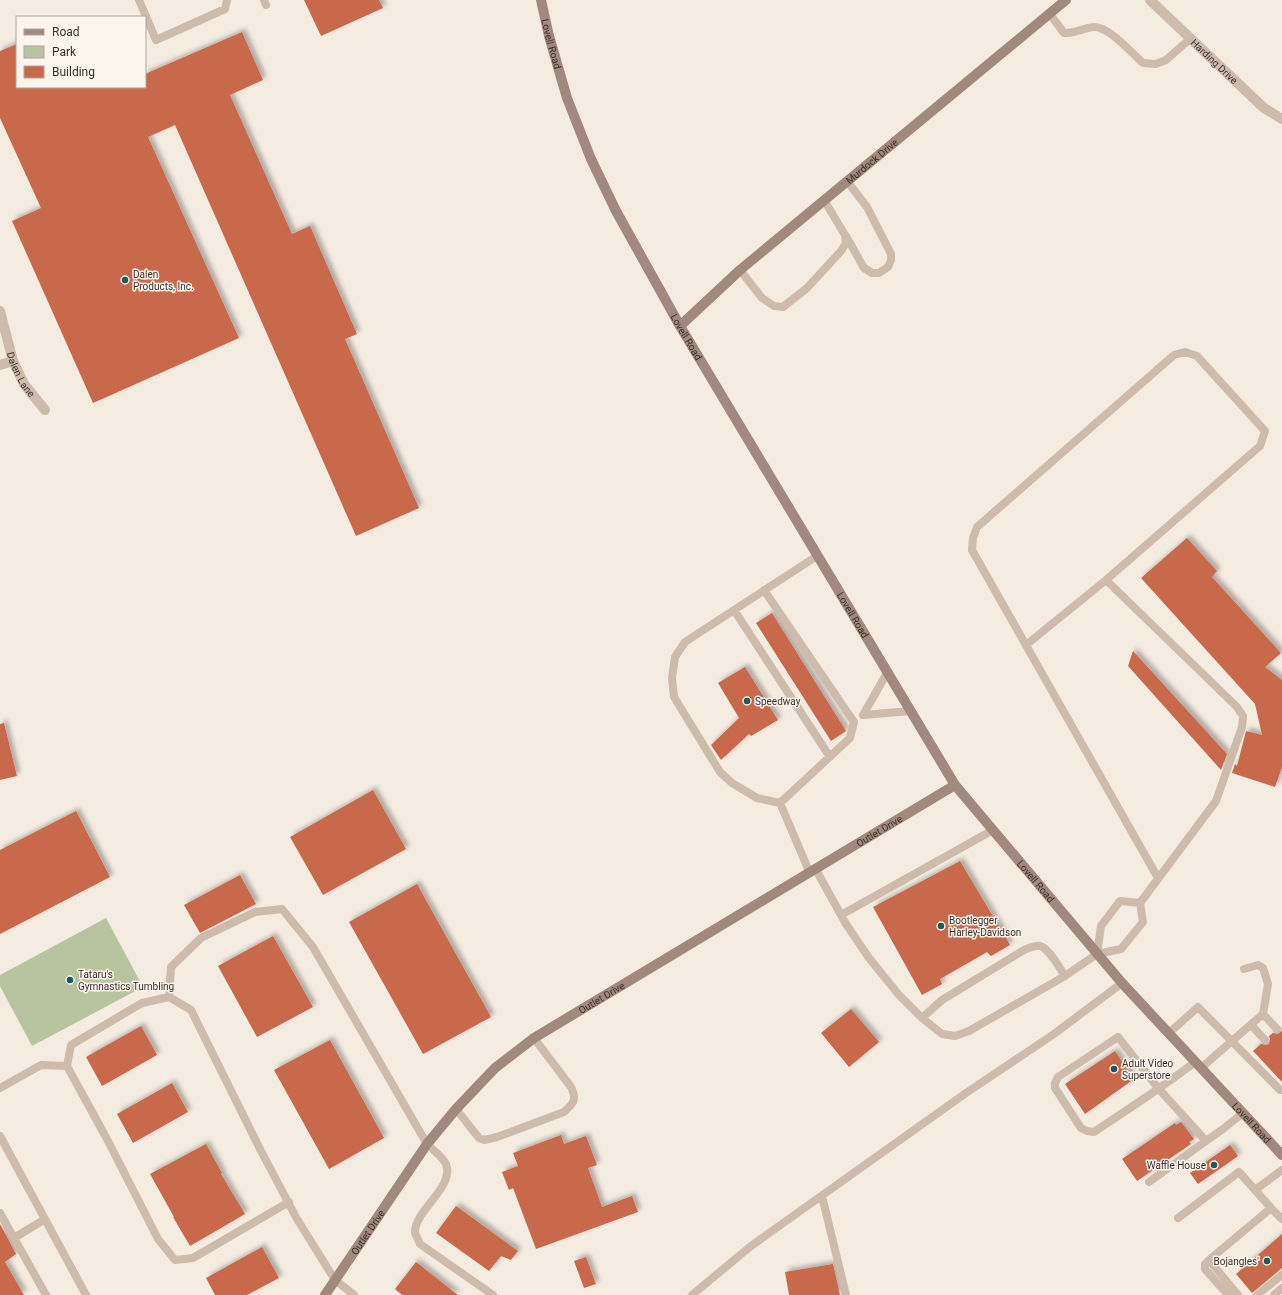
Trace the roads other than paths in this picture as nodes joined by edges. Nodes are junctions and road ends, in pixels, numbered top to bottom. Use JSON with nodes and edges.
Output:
{"nodes":[{"id":1,"x":139,"y":0,"type":"edge"},
{"id":2,"x":227,"y":0,"type":"edge"},
{"id":3,"x":541,"y":0,"type":"edge"},
{"id":4,"x":1066,"y":0,"type":"edge"},
{"id":5,"x":1150,"y":0,"type":"edge"},
{"id":6,"x":1049,"y":13,"type":"junction"},
{"id":7,"x":146,"y":16,"type":"edge"},
{"id":8,"x":146,"y":16,"type":"edge"},
{"id":9,"x":1191,"y":38,"type":"junction"},
{"id":10,"x":1282,"y":119,"type":"edge"},
{"id":11,"x":847,"y":181,"type":"junction"},
{"id":12,"x":824,"y":200,"type":"junction"},
{"id":13,"x":846,"y":235,"type":"junction"},
{"id":14,"x":740,"y":270,"type":"junction"},
{"id":15,"x":0,"y":311,"type":"edge"},
{"id":16,"x":680,"y":326,"type":"junction"},
{"id":17,"x":13,"y":360,"type":"junction"},
{"id":18,"x":0,"y":365,"type":"edge"},
{"id":19,"x":45,"y":410,"type":"dead end"},
{"id":20,"x":817,"y":556,"type":"junction"},
{"id":21,"x":1106,"y":580,"type":"junction"},
{"id":22,"x":764,"y":590,"type":"junction"},
{"id":23,"x":734,"y":610,"type":"junction"},
{"id":24,"x":1026,"y":645,"type":"junction"},
{"id":25,"x":887,"y":673,"type":"junction"},
{"id":26,"x":911,"y":711,"type":"junction"},
{"id":27,"x":863,"y":715,"type":"junction"},
{"id":28,"x":854,"y":722,"type":"junction"},
{"id":29,"x":830,"y":757,"type":"junction"},
{"id":30,"x":955,"y":785,"type":"junction"},
{"id":31,"x":780,"y":803,"type":"junction"},
{"id":32,"x":993,"y":830,"type":"junction"},
{"id":33,"x":812,"y":870,"type":"junction"},
{"id":34,"x":1158,"y":878,"type":"junction"},
{"id":35,"x":1140,"y":903,"type":"junction"},
{"id":36,"x":840,"y":913,"type":"junction"},
{"id":37,"x":1097,"y":954,"type":"junction"},
{"id":38,"x":1244,"y":969,"type":"dead end"},
{"id":39,"x":1065,"y":976,"type":"junction"},
{"id":40,"x":1122,"y":983,"type":"junction"},
{"id":41,"x":169,"y":997,"type":"junction"},
{"id":42,"x":1263,"y":1014,"type":"junction"},
{"id":43,"x":922,"y":1018,"type":"junction"},
{"id":44,"x":1251,"y":1025,"type":"junction"},
{"id":45,"x":1277,"y":1029,"type":"dead end"},
{"id":46,"x":1169,"y":1033,"type":"junction"},
{"id":47,"x":534,"y":1038,"type":"junction"},
{"id":48,"x":1265,"y":1040,"type":"dead end"},
{"id":49,"x":1233,"y":1041,"type":"junction"},
{"id":50,"x":1198,"y":1065,"type":"junction"},
{"id":51,"x":67,"y":1066,"type":"junction"},
{"id":52,"x":0,"y":1088,"type":"edge"},
{"id":53,"x":1158,"y":1088,"type":"junction"},
{"id":54,"x":1282,"y":1090,"type":"edge"},
{"id":55,"x":456,"y":1109,"type":"junction"},
{"id":56,"x":1243,"y":1113,"type":"junction"},
{"id":57,"x":0,"y":1136,"type":"edge"},
{"id":58,"x":1206,"y":1140,"type":"junction"},
{"id":59,"x":427,"y":1144,"type":"junction"},
{"id":60,"x":1282,"y":1155,"type":"edge"},
{"id":61,"x":1282,"y":1170,"type":"edge"},
{"id":62,"x":1149,"y":1182,"type":"dead end"},
{"id":63,"x":1255,"y":1190,"type":"junction"},
{"id":64,"x":822,"y":1196,"type":"junction"},
{"id":65,"x":288,"y":1202,"type":"junction"},
{"id":66,"x":1271,"y":1208,"type":"junction"},
{"id":67,"x":0,"y":1213,"type":"edge"},
{"id":68,"x":1178,"y":1218,"type":"dead end"},
{"id":69,"x":45,"y":1219,"type":"junction"},
{"id":70,"x":1282,"y":1219,"type":"edge"},
{"id":71,"x":14,"y":1238,"type":"junction"},
{"id":72,"x":1209,"y":1260,"type":"junction"},
{"id":73,"x":1282,"y":1275,"type":"edge"},
{"id":74,"x":335,"y":1280,"type":"junction"},
{"id":75,"x":1282,"y":1288,"type":"edge"},
{"id":76,"x":46,"y":1295,"type":"edge"},
{"id":77,"x":86,"y":1295,"type":"edge"},
{"id":78,"x":325,"y":1295,"type":"edge"},
{"id":79,"x":354,"y":1295,"type":"edge"},
{"id":80,"x":493,"y":1295,"type":"edge"},
{"id":81,"x":692,"y":1295,"type":"edge"},
{"id":82,"x":846,"y":1295,"type":"edge"},
{"id":83,"x":1228,"y":1295,"type":"edge"},
{"id":84,"x":1238,"y":1295,"type":"edge"},
{"id":85,"x":1257,"y":1295,"type":"edge"},
{"id":86,"x":1274,"y":1295,"type":"edge"}],
"edges":[{"from":1,"to":7,"type":"lane"},
{"from":2,"to":8,"type":"lane"},
{"from":3,"to":16,"type":"main road","name":"Lovell Road"},
{"from":4,"to":6,"type":"main road","name":"Murdock Drive"},
{"from":5,"to":9,"type":"street","name":"Harding Drive"},
{"from":6,"to":9,"type":"lane"},
{"from":6,"to":11,"type":"main road","name":"Murdock Drive"},
{"from":9,"to":10,"type":"street","name":"Harding Drive"},
{"from":11,"to":12,"type":"main road","name":"Murdock Drive"},
{"from":11,"to":13,"type":"lane"},
{"from":12,"to":13,"type":"lane"},
{"from":12,"to":14,"type":"main road","name":"Murdock Drive"},
{"from":13,"to":14,"type":"lane"},
{"from":14,"to":16,"type":"main road","name":"Murdock Drive"},
{"from":15,"to":17,"type":"street","name":"Dalen Lane"},
{"from":16,"to":20,"type":"main road","name":"Lovell Road"},
{"from":17,"to":18,"type":"street"},
{"from":17,"to":19,"type":"street","name":"Dalen Lane"},
{"from":20,"to":22,"type":"lane"},
{"from":20,"to":25,"type":"main road","name":"Lovell Road"},
{"from":21,"to":24,"type":"lane"},
{"from":21,"to":24,"type":"lane"},
{"from":21,"to":34,"type":"lane"},
{"from":22,"to":23,"type":"lane"},
{"from":22,"to":28,"type":"lane"},
{"from":23,"to":29,"type":"lane"},
{"from":23,"to":31,"type":"lane"},
{"from":24,"to":34,"type":"lane"},
{"from":25,"to":26,"type":"main road","name":"Lovell Road"},
{"from":25,"to":27,"type":"lane"},
{"from":26,"to":27,"type":"lane"},
{"from":26,"to":30,"type":"main road","name":"Lovell Road"},
{"from":27,"to":28,"type":"lane"},
{"from":28,"to":29,"type":"lane"},
{"from":29,"to":31,"type":"lane"},
{"from":30,"to":32,"type":"main road","name":"Lovell Road"},
{"from":30,"to":33,"type":"main road","name":"Outlet Drive"},
{"from":31,"to":33,"type":"lane"},
{"from":32,"to":36,"type":"lane"},
{"from":32,"to":37,"type":"main road","name":"Lovell Road"},
{"from":33,"to":36,"type":"lane"},
{"from":33,"to":47,"type":"main road","name":"Outlet Drive"},
{"from":34,"to":35,"type":"lane"},
{"from":35,"to":37,"type":"lane"},
{"from":35,"to":37,"type":"lane"},
{"from":36,"to":43,"type":"lane"},
{"from":37,"to":39,"type":"lane"},
{"from":37,"to":40,"type":"main road","name":"Lovell Road"},
{"from":38,"to":42,"type":"lane"},
{"from":39,"to":43,"type":"lane"},
{"from":39,"to":43,"type":"lane"},
{"from":40,"to":46,"type":"main road","name":"Lovell Road"},
{"from":40,"to":64,"type":"lane"},
{"from":41,"to":51,"type":"lane"},
{"from":41,"to":59,"type":"lane"},
{"from":41,"to":65,"type":"lane"},
{"from":42,"to":44,"type":"lane"},
{"from":42,"to":45,"type":"lane"},
{"from":44,"to":48,"type":"lane"},
{"from":44,"to":49,"type":"lane"},
{"from":46,"to":49,"type":"lane"},
{"from":46,"to":50,"type":"main road","name":"Lovell Road"},
{"from":47,"to":55,"type":"main road","name":"Outlet Drive"},
{"from":47,"to":55,"type":"lane"},
{"from":49,"to":50,"type":"lane"},
{"from":49,"to":54,"type":"lane"},
{"from":50,"to":53,"type":"lane"},
{"from":50,"to":56,"type":"main road","name":"Lovell Road"},
{"from":51,"to":52,"type":"lane"},
{"from":51,"to":65,"type":"lane"},
{"from":53,"to":53,"type":"lane"},
{"from":53,"to":58,"type":"lane"},
{"from":55,"to":59,"type":"main road","name":"Outlet Drive"},
{"from":56,"to":58,"type":"lane"},
{"from":56,"to":60,"type":"main road","name":"Lovell Road"},
{"from":57,"to":69,"type":"lane"},
{"from":58,"to":62,"type":"lane"},
{"from":59,"to":74,"type":"main road","name":"Outlet Drive"},
{"from":59,"to":80,"type":"lane"},
{"from":61,"to":63,"type":"lane"},
{"from":63,"to":66,"type":"lane"},
{"from":63,"to":68,"type":"lane"},
{"from":64,"to":81,"type":"lane"},
{"from":64,"to":82,"type":"lane"},
{"from":65,"to":74,"type":"lane"},
{"from":66,"to":70,"type":"lane"},
{"from":66,"to":72,"type":"lane"},
{"from":67,"to":71,"type":"lane"},
{"from":69,"to":71,"type":"lane"},
{"from":69,"to":77,"type":"lane"},
{"from":71,"to":76,"type":"lane"},
{"from":72,"to":83,"type":"lane"},
{"from":72,"to":84,"type":"lane"},
{"from":73,"to":85,"type":"lane"},
{"from":74,"to":78,"type":"main road","name":"Outlet Drive"},
{"from":74,"to":79,"type":"lane"},
{"from":75,"to":86,"type":"lane"}]}
